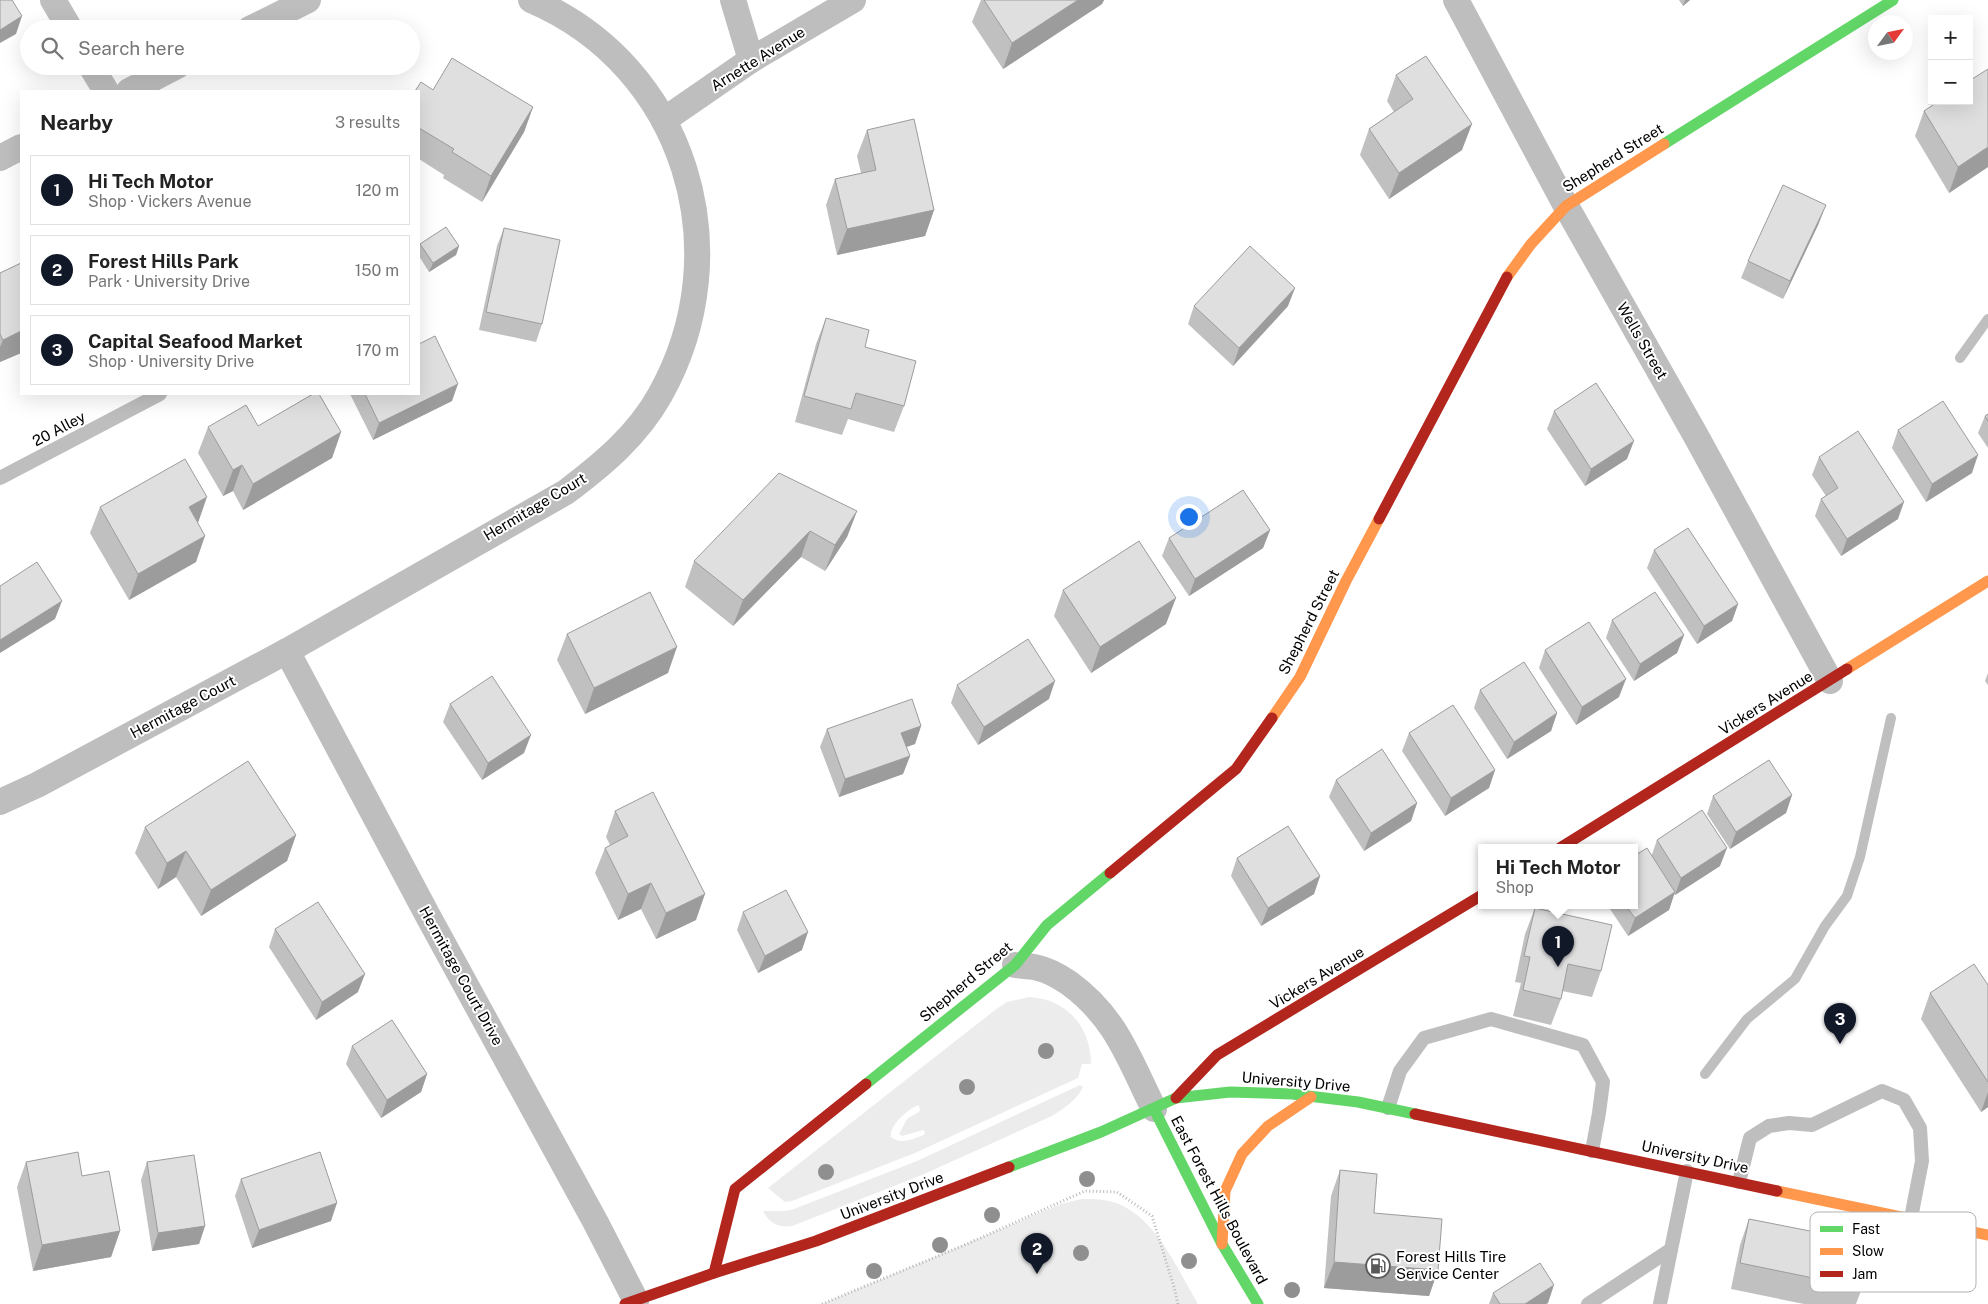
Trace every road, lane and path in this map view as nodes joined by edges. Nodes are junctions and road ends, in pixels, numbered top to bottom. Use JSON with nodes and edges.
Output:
{"nodes":[{"id":1,"x":54,"y":0,"type":"edge"},
{"id":2,"x":308,"y":0,"type":"edge"},
{"id":3,"x":531,"y":0,"type":"edge"},
{"id":4,"x":733,"y":0,"type":"edge"},
{"id":5,"x":853,"y":0,"type":"edge"},
{"id":6,"x":1456,"y":0,"type":"edge"},
{"id":7,"x":1893,"y":0,"type":"edge"},
{"id":8,"x":65,"y":20,"type":"edge"},
{"id":9,"x":268,"y":20,"type":"edge"},
{"id":10,"x":751,"y":60,"type":"junction"},
{"id":11,"x":96,"y":75,"type":"edge"},
{"id":12,"x":160,"y":75,"type":"edge"},
{"id":13,"x":105,"y":90,"type":"edge"},
{"id":14,"x":131,"y":90,"type":"edge"},
{"id":15,"x":664,"y":120,"type":"junction"},
{"id":16,"x":1566,"y":206,"type":"junction"},
{"id":17,"x":145,"y":397,"type":"edge"},
{"id":18,"x":0,"y":478,"type":"edge"},
{"id":19,"x":1988,"y":581,"type":"edge"},
{"id":20,"x":288,"y":651,"type":"junction"},
{"id":21,"x":1830,"y":681,"type":"junction"},
{"id":22,"x":0,"y":802,"type":"edge"},
{"id":23,"x":1566,"y":844,"type":"edge"},
{"id":24,"x":1478,"y":897,"type":"edge"},
{"id":25,"x":1015,"y":965,"type":"junction"},
{"id":26,"x":1311,"y":1097,"type":"junction"},
{"id":27,"x":1176,"y":1098,"type":"junction"},
{"id":28,"x":1388,"y":1108,"type":"junction"},
{"id":29,"x":1154,"y":1109,"type":"junction"},
{"id":30,"x":1592,"y":1151,"type":"junction"},
{"id":31,"x":1687,"y":1171,"type":"junction"},
{"id":32,"x":1739,"y":1182,"type":"junction"},
{"id":33,"x":1882,"y":1212,"type":"edge"},
{"id":34,"x":1912,"y":1212,"type":"edge"},
{"id":35,"x":1222,"y":1244,"type":"junction"},
{"id":36,"x":1670,"y":1250,"type":"junction"},
{"id":37,"x":714,"y":1272,"type":"junction"},
{"id":38,"x":630,"y":1302,"type":"edge"},
{"id":39,"x":822,"y":1304,"type":"edge"},
{"id":40,"x":1178,"y":1304,"type":"edge"},
{"id":41,"x":1258,"y":1304,"type":"edge"},
{"id":42,"x":1588,"y":1304,"type":"edge"},
{"id":43,"x":1660,"y":1304,"type":"edge"}],
"edges":[{"from":1,"to":8,"type":"street"},
{"from":2,"to":9,"type":"street"},
{"from":3,"to":15,"type":"street","name":"Hermitage Court"},
{"from":4,"to":10,"type":"street"},
{"from":5,"to":10,"type":"street","name":"Arnette Avenue"},
{"from":6,"to":16,"type":"street","name":"Wells Street"},
{"from":7,"to":16,"type":"main road","name":"Shepherd Street"},
{"from":10,"to":15,"type":"street","name":"Arnette Avenue"},
{"from":11,"to":13,"type":"street"},
{"from":12,"to":14,"type":"street"},
{"from":15,"to":20,"type":"street","name":"Hermitage Court"},
{"from":16,"to":21,"type":"street","name":"Wells Street"},
{"from":16,"to":25,"type":"main road","name":"Shepherd Street"},
{"from":17,"to":18,"type":"lane","name":"20 Alley"},
{"from":19,"to":21,"type":"main road","name":"Vickers Avenue"},
{"from":20,"to":22,"type":"street","name":"Hermitage Court"},
{"from":20,"to":38,"type":"street","name":"Hermitage Court Drive"},
{"from":21,"to":23,"type":"main road","name":"Vickers Avenue"},
{"from":24,"to":27,"type":"main road","name":"Vickers Avenue"},
{"from":25,"to":29,"type":"street"},
{"from":25,"to":37,"type":"main road","name":"Shepherd Street"},
{"from":26,"to":27,"type":"main road","name":"University Drive"},
{"from":26,"to":28,"type":"main road","name":"University Drive"},
{"from":26,"to":35,"type":"main road"},
{"from":27,"to":29,"type":"main road","name":"University Drive"},
{"from":28,"to":30,"type":"main road","name":"University Drive"},
{"from":28,"to":30,"type":"lane"},
{"from":29,"to":35,"type":"main road","name":"East Forest Hills Boulevard"},
{"from":29,"to":37,"type":"main road","name":"University Drive"},
{"from":30,"to":31,"type":"main road","name":"University Drive"},
{"from":31,"to":32,"type":"main road","name":"University Drive"},
{"from":31,"to":36,"type":"lane"},
{"from":32,"to":33,"type":"main road","name":"University Drive"},
{"from":32,"to":34,"type":"lane"},
{"from":35,"to":41,"type":"main road","name":"East Forest Hills Boulevard"},
{"from":36,"to":42,"type":"lane"},
{"from":36,"to":43,"type":"lane"},
{"from":37,"to":38,"type":"main road","name":"University Drive"},
{"from":39,"to":40,"type":"path"}]}
